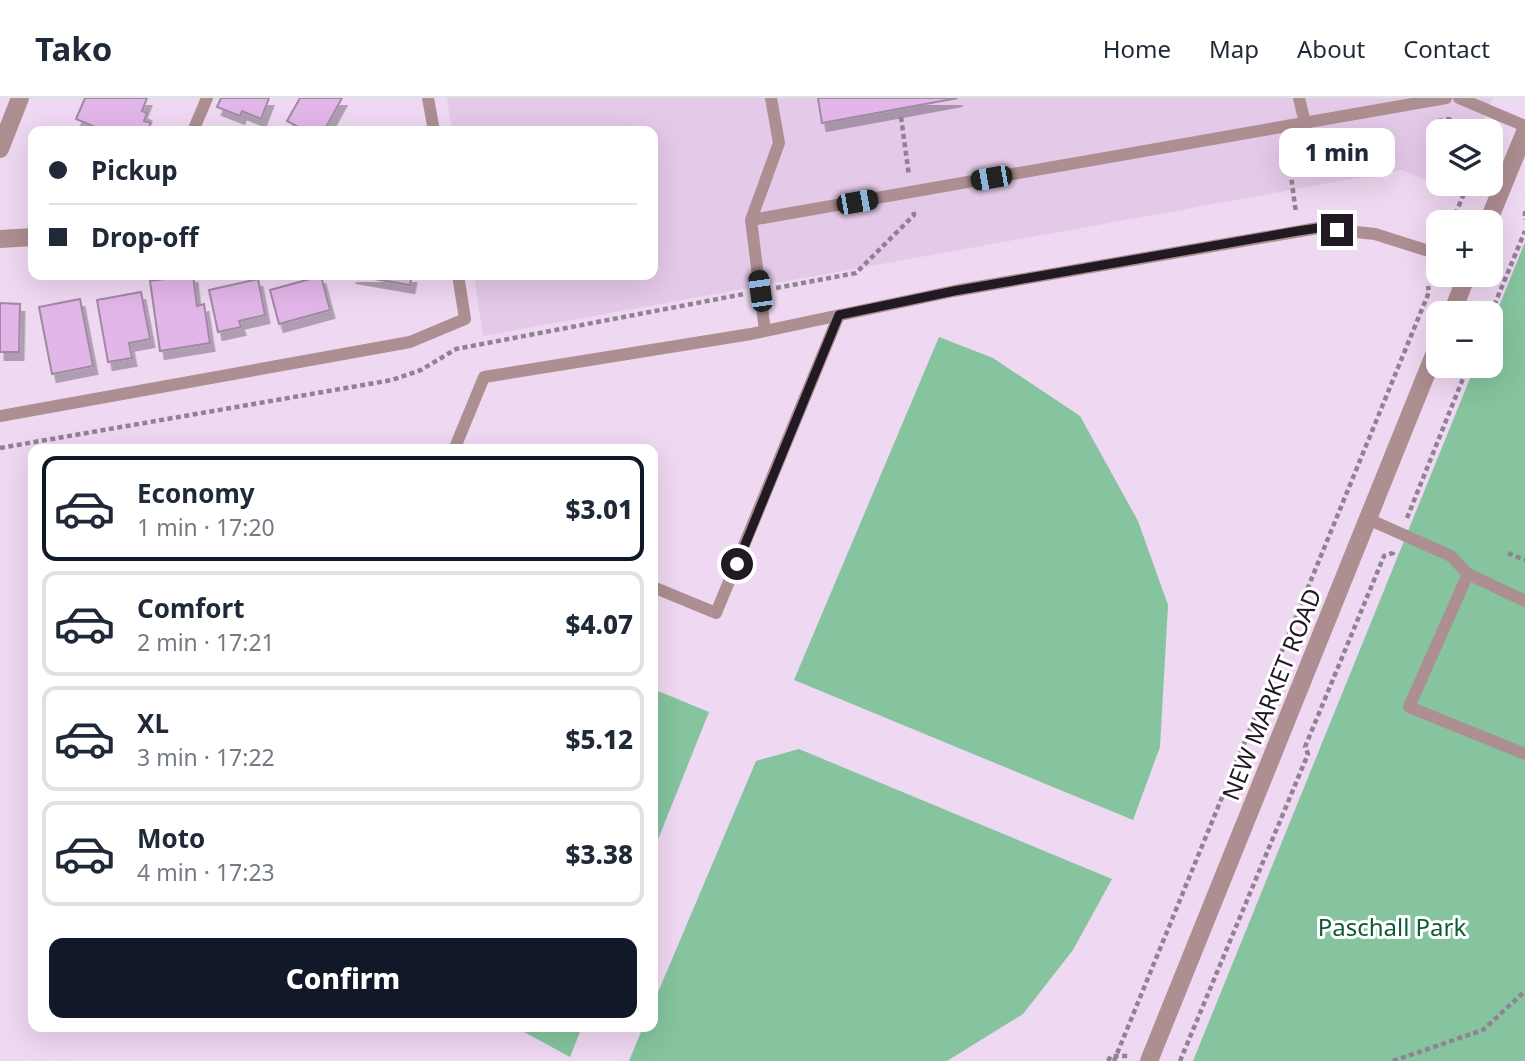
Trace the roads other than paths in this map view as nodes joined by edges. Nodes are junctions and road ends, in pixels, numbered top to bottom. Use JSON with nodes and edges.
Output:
{"nodes":[{"id":1,"x":20,"y":98,"type":"edge"},
{"id":2,"x":207,"y":98,"type":"edge"},
{"id":3,"x":428,"y":98,"type":"edge"},
{"id":4,"x":771,"y":98,"type":"edge"},
{"id":5,"x":1299,"y":98,"type":"edge"},
{"id":6,"x":1446,"y":98,"type":"edge"},
{"id":7,"x":1459,"y":98,"type":"edge"},
{"id":8,"x":1305,"y":123,"type":"junction"},
{"id":9,"x":195,"y":126,"type":"edge"},
{"id":10,"x":433,"y":126,"type":"edge"},
{"id":11,"x":1525,"y":126,"type":"edge"},
{"id":12,"x":1525,"y":132,"type":"edge"},
{"id":13,"x":0,"y":149,"type":"edge"},
{"id":14,"x":1493,"y":210,"type":"edge"},
{"id":15,"x":751,"y":220,"type":"junction"},
{"id":16,"x":28,"y":237,"type":"edge"},
{"id":17,"x":0,"y":239,"type":"edge"},
{"id":18,"x":1426,"y":250,"type":"edge"},
{"id":19,"x":459,"y":280,"type":"edge"},
{"id":20,"x":839,"y":315,"type":"junction"},
{"id":21,"x":765,"y":331,"type":"junction"},
{"id":22,"x":1426,"y":375,"type":"edge"},
{"id":23,"x":0,"y":416,"type":"edge"},
{"id":24,"x":456,"y":444,"type":"edge"},
{"id":25,"x":1368,"y":519,"type":"junction"},
{"id":26,"x":1468,"y":575,"type":"junction"},
{"id":27,"x":658,"y":589,"type":"edge"},
{"id":28,"x":1525,"y":601,"type":"edge"},
{"id":29,"x":1525,"y":754,"type":"edge"},
{"id":30,"x":1149,"y":1061,"type":"edge"}],
"edges":[{"from":1,"to":13,"type":"street"},
{"from":2,"to":9,"type":"lane"},
{"from":3,"to":10,"type":"lane"},
{"from":4,"to":15,"type":"lane"},
{"from":5,"to":8,"type":"lane"},
{"from":6,"to":8,"type":"lane"},
{"from":7,"to":11,"type":"lane"},
{"from":8,"to":15,"type":"lane"},
{"from":12,"to":14,"type":"street"},
{"from":15,"to":21,"type":"lane"},
{"from":16,"to":17,"type":"street"},
{"from":18,"to":20,"type":"lane"},
{"from":19,"to":23,"type":"lane"},
{"from":20,"to":21,"type":"lane"},
{"from":20,"to":27,"type":"lane"},
{"from":21,"to":24,"type":"lane"},
{"from":22,"to":25,"type":"street","name":"NEW MARKET ROAD"},
{"from":25,"to":26,"type":"lane"},
{"from":25,"to":30,"type":"street","name":"NEW MARKET ROAD"},
{"from":26,"to":28,"type":"lane"},
{"from":26,"to":29,"type":"lane"}]}
